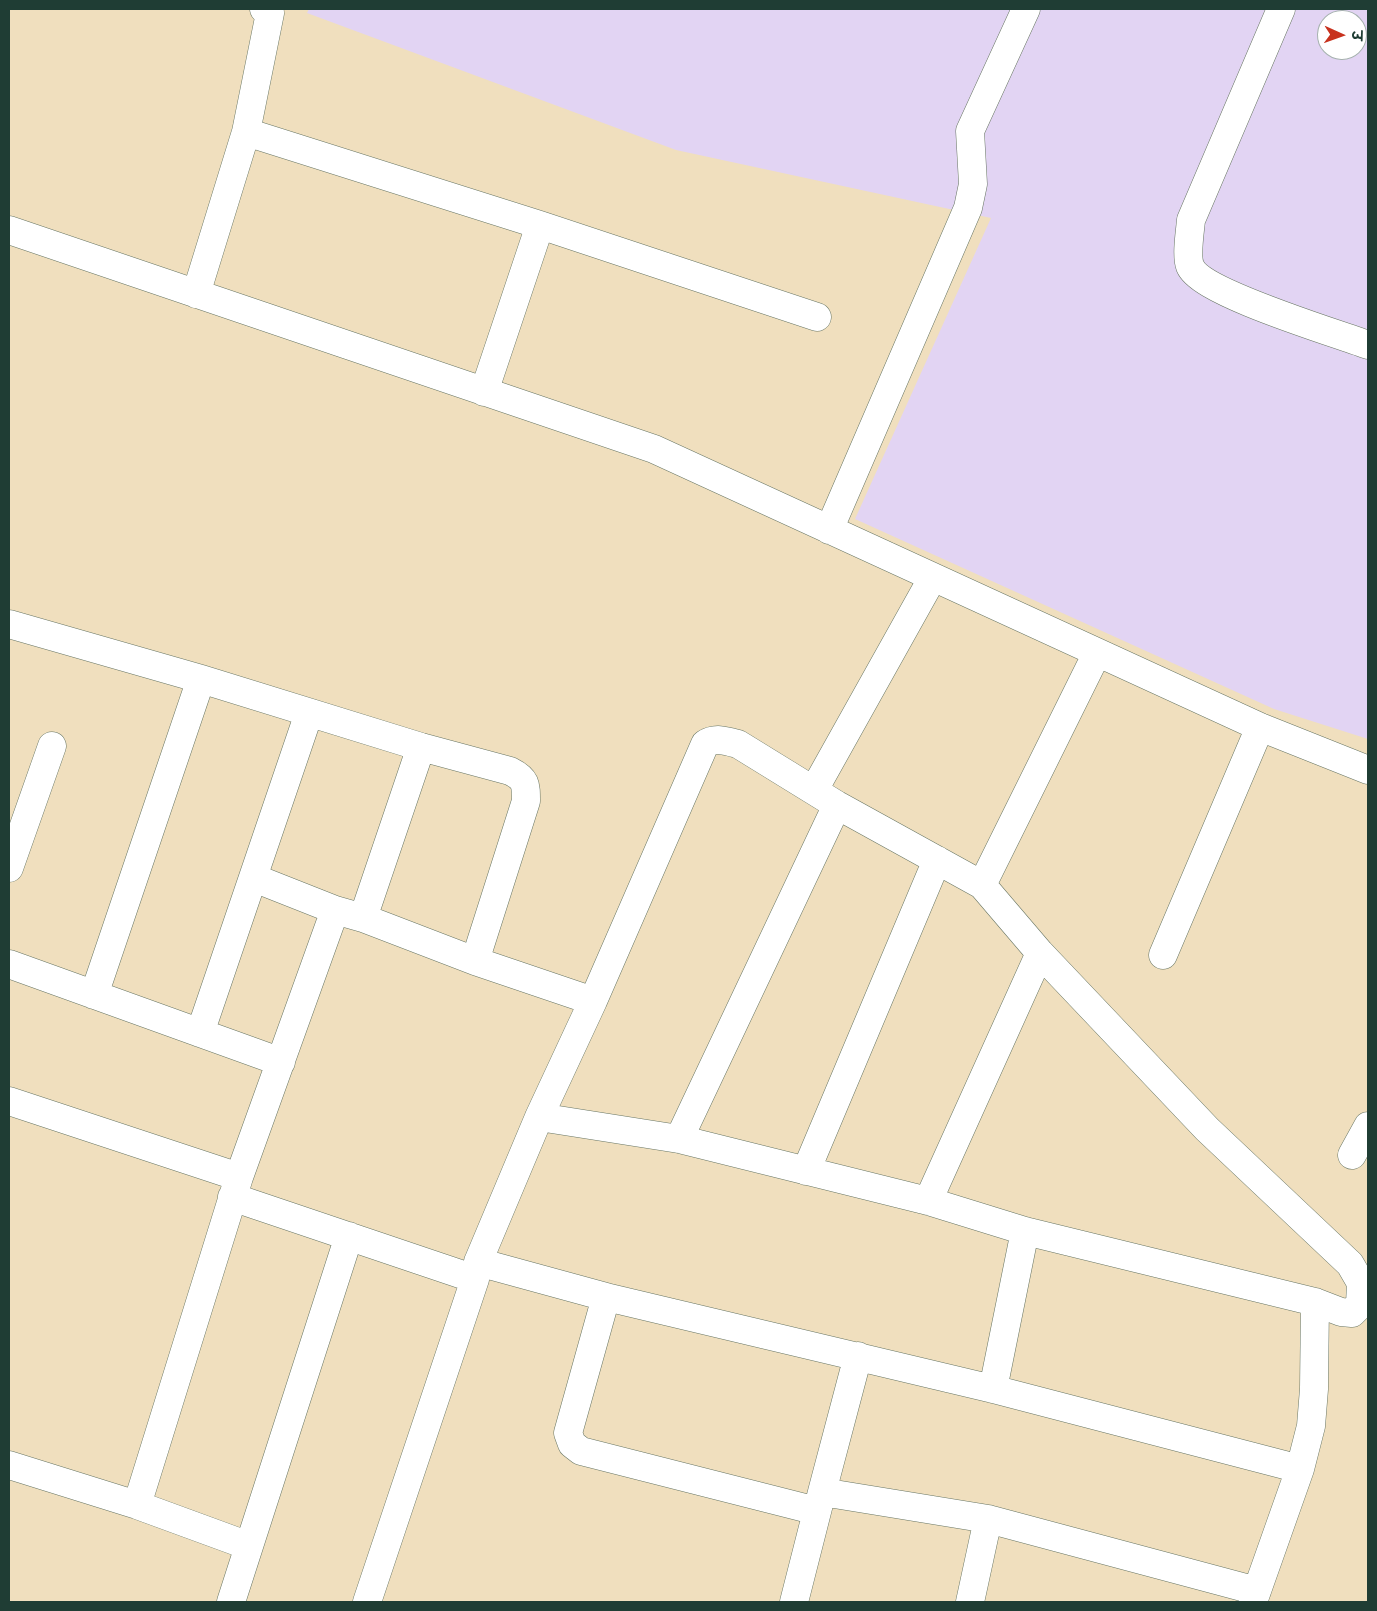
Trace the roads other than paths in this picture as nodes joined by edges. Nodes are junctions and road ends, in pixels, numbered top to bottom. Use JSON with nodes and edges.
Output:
{"nodes":[{"id":1,"x":264,"y":9,"type":"edge"},
{"id":2,"x":1026,"y":9,"type":"edge"},
{"id":3,"x":1281,"y":9,"type":"edge"},
{"id":4,"x":246,"y":132,"type":"junction"},
{"id":5,"x":540,"y":225,"type":"junction"},
{"id":6,"x":9,"y":230,"type":"edge"},
{"id":7,"x":196,"y":294,"type":"junction"},
{"id":8,"x":817,"y":317,"type":"dead end"},
{"id":9,"x":1368,"y":344,"type":"edge"},
{"id":10,"x":484,"y":392,"type":"junction"},
{"id":11,"x":829,"y":530,"type":"junction"},
{"id":12,"x":932,"y":577,"type":"junction"},
{"id":13,"x":9,"y":624,"type":"edge"},
{"id":14,"x":1097,"y":653,"type":"junction"},
{"id":15,"x":201,"y":680,"type":"junction"},
{"id":16,"x":310,"y":714,"type":"junction"},
{"id":17,"x":1260,"y":727,"type":"junction"},
{"id":18,"x":52,"y":746,"type":"dead end"},
{"id":19,"x":421,"y":747,"type":"junction"},
{"id":20,"x":1368,"y":770,"type":"edge"},
{"id":21,"x":814,"y":790,"type":"junction"},
{"id":22,"x":837,"y":804,"type":"junction"},
{"id":23,"x":937,"y":860,"type":"junction"},
{"id":24,"x":9,"y":868,"type":"edge"},
{"id":25,"x":254,"y":878,"type":"junction"},
{"id":26,"x":982,"y":885,"type":"junction"},
{"id":27,"x":335,"y":910,"type":"junction"},
{"id":28,"x":363,"y":918,"type":"junction"},
{"id":29,"x":1040,"y":953,"type":"junction"},
{"id":30,"x":1163,"y":955,"type":"dead end"},
{"id":31,"x":475,"y":961,"type":"junction"},
{"id":32,"x":9,"y":964,"type":"edge"},
{"id":33,"x":94,"y":995,"type":"junction"},
{"id":34,"x":593,"y":1001,"type":"junction"},
{"id":35,"x":200,"y":1033,"type":"junction"},
{"id":36,"x":281,"y":1062,"type":"junction"},
{"id":37,"x":9,"y":1101,"type":"edge"},
{"id":38,"x":539,"y":1117,"type":"junction"},
{"id":39,"x":1368,"y":1126,"type":"edge"},
{"id":40,"x":680,"y":1139,"type":"junction"},
{"id":41,"x":1352,"y":1155,"type":"dead end"},
{"id":42,"x":806,"y":1171,"type":"junction"},
{"id":43,"x":235,"y":1187,"type":"junction"},
{"id":44,"x":928,"y":1202,"type":"junction"},
{"id":45,"x":1025,"y":1231,"type":"junction"},
{"id":46,"x":349,"y":1236,"type":"junction"},
{"id":47,"x":477,"y":1270,"type":"junction"},
{"id":48,"x":606,"y":1297,"type":"junction"},
{"id":49,"x":1315,"y":1302,"type":"junction"},
{"id":50,"x":858,"y":1356,"type":"junction"},
{"id":51,"x":992,"y":1389,"type":"junction"},
{"id":52,"x":9,"y":1465,"type":"edge"},
{"id":53,"x":1300,"y":1469,"type":"junction"},
{"id":54,"x":819,"y":1502,"type":"junction"},
{"id":55,"x":137,"y":1505,"type":"junction"},
{"id":56,"x":988,"y":1519,"type":"junction"},
{"id":57,"x":249,"y":1546,"type":"junction"},
{"id":58,"x":1255,"y":1597,"type":"edge"},
{"id":59,"x":231,"y":1602,"type":"edge"},
{"id":60,"x":367,"y":1602,"type":"edge"},
{"id":61,"x":794,"y":1602,"type":"edge"},
{"id":62,"x":970,"y":1602,"type":"edge"}],
"edges":[{"from":1,"to":4,"type":"street"},
{"from":2,"to":11,"type":"street"},
{"from":3,"to":9,"type":"street"},
{"from":4,"to":5,"type":"street"},
{"from":4,"to":7,"type":"street"},
{"from":5,"to":8,"type":"street"},
{"from":5,"to":10,"type":"street"},
{"from":6,"to":7,"type":"street"},
{"from":7,"to":10,"type":"street"},
{"from":10,"to":11,"type":"street"},
{"from":11,"to":12,"type":"street"},
{"from":12,"to":14,"type":"street"},
{"from":12,"to":21,"type":"street"},
{"from":13,"to":15,"type":"street"},
{"from":14,"to":17,"type":"street"},
{"from":14,"to":26,"type":"street"},
{"from":15,"to":16,"type":"street"},
{"from":15,"to":33,"type":"street"},
{"from":16,"to":19,"type":"street"},
{"from":16,"to":25,"type":"street"},
{"from":17,"to":20,"type":"street"},
{"from":17,"to":30,"type":"street"},
{"from":18,"to":24,"type":"street"},
{"from":19,"to":28,"type":"street"},
{"from":19,"to":31,"type":"street"},
{"from":21,"to":22,"type":"street"},
{"from":21,"to":34,"type":"street"},
{"from":22,"to":23,"type":"street"},
{"from":22,"to":40,"type":"street"},
{"from":23,"to":26,"type":"street"},
{"from":23,"to":42,"type":"street"},
{"from":25,"to":27,"type":"street"},
{"from":25,"to":35,"type":"street"},
{"from":26,"to":29,"type":"street"},
{"from":27,"to":28,"type":"street"},
{"from":27,"to":36,"type":"street"},
{"from":28,"to":31,"type":"street"},
{"from":29,"to":44,"type":"street"},
{"from":29,"to":49,"type":"street"},
{"from":31,"to":34,"type":"street"},
{"from":32,"to":33,"type":"street"},
{"from":33,"to":35,"type":"street"},
{"from":34,"to":38,"type":"street"},
{"from":35,"to":36,"type":"street"},
{"from":36,"to":43,"type":"street"},
{"from":37,"to":43,"type":"street"},
{"from":38,"to":40,"type":"street"},
{"from":38,"to":47,"type":"street"},
{"from":39,"to":41,"type":"street"},
{"from":40,"to":42,"type":"street"},
{"from":42,"to":44,"type":"street"},
{"from":43,"to":46,"type":"street"},
{"from":43,"to":55,"type":"street"},
{"from":44,"to":45,"type":"street"},
{"from":45,"to":49,"type":"street"},
{"from":45,"to":51,"type":"street"},
{"from":46,"to":47,"type":"street"},
{"from":46,"to":57,"type":"street"},
{"from":47,"to":48,"type":"street"},
{"from":47,"to":60,"type":"street"},
{"from":48,"to":50,"type":"street"},
{"from":48,"to":54,"type":"street"},
{"from":49,"to":53,"type":"street"},
{"from":50,"to":51,"type":"street"},
{"from":50,"to":54,"type":"street"},
{"from":51,"to":53,"type":"street"},
{"from":52,"to":55,"type":"street"},
{"from":53,"to":58,"type":"street"},
{"from":54,"to":56,"type":"street"},
{"from":54,"to":61,"type":"street"},
{"from":55,"to":57,"type":"street"},
{"from":56,"to":58,"type":"street"},
{"from":56,"to":62,"type":"street"},
{"from":57,"to":59,"type":"street"}]}
